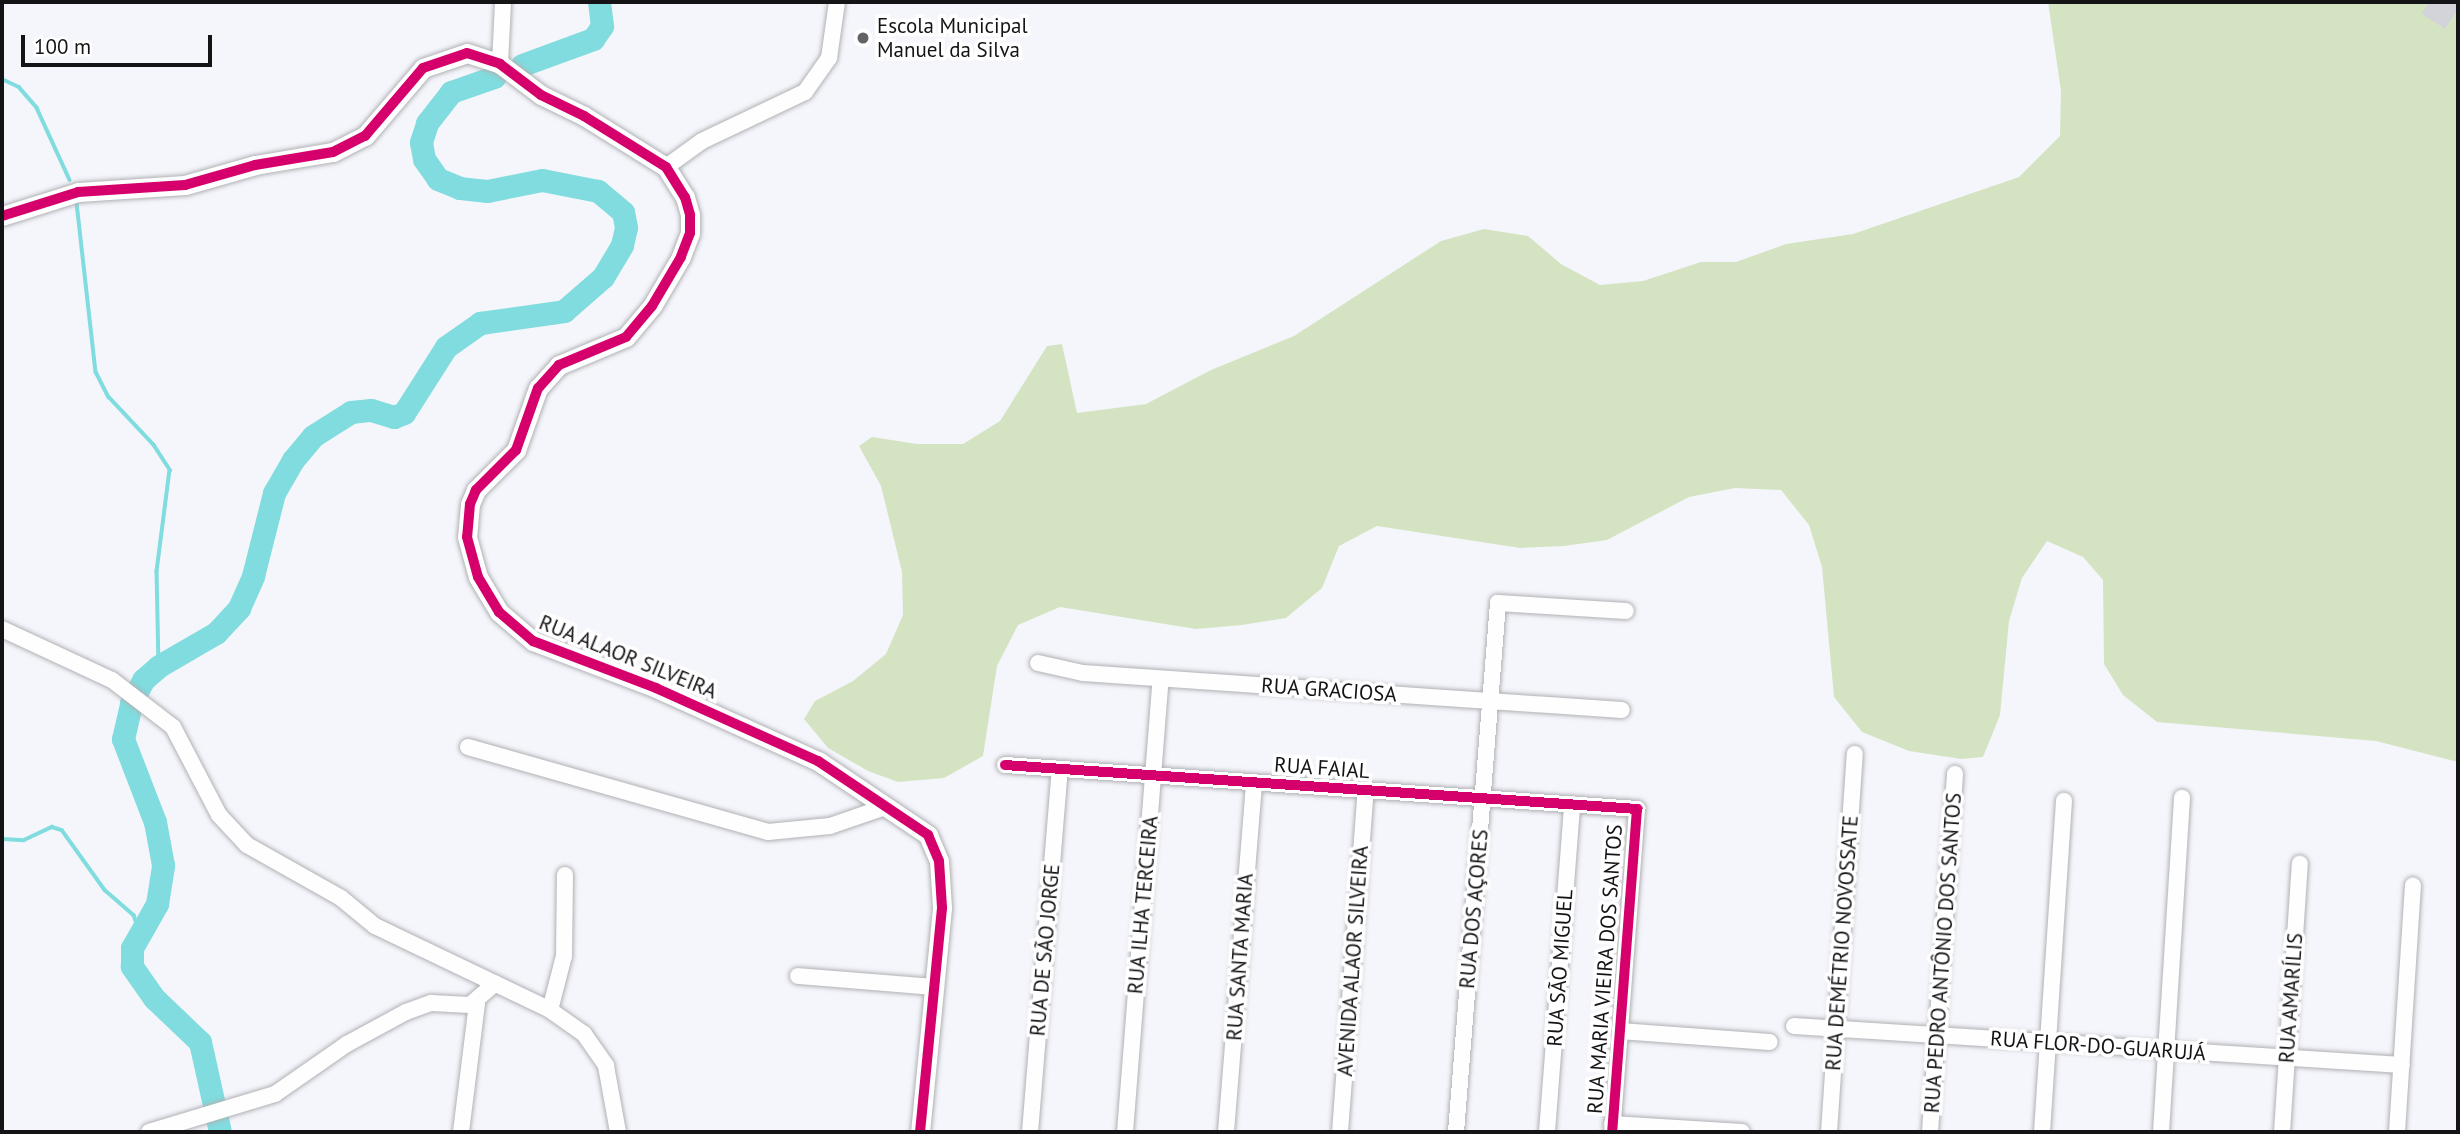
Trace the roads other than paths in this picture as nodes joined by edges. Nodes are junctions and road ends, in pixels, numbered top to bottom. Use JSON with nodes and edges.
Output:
{"nodes":[{"id":1,"x":503,"y":2,"type":"edge"},
{"id":2,"x":836,"y":2,"type":"edge"},
{"id":3,"x":500,"y":64,"type":"junction"},
{"id":4,"x":666,"y":167,"type":"junction"},
{"id":5,"x":2,"y":216,"type":"edge"},
{"id":6,"x":1626,"y":611,"type":"dead end"},
{"id":7,"x":2,"y":629,"type":"edge"},
{"id":8,"x":1038,"y":663,"type":"dead end"},
{"id":9,"x":1161,"y":678,"type":"junction"},
{"id":10,"x":1490,"y":701,"type":"junction"},
{"id":11,"x":1622,"y":709,"type":"dead end"},
{"id":12,"x":468,"y":747,"type":"dead end"},
{"id":13,"x":1855,"y":754,"type":"dead end"},
{"id":14,"x":1005,"y":765,"type":"dead end"},
{"id":15,"x":1060,"y":768,"type":"junction"},
{"id":16,"x":1153,"y":775,"type":"junction"},
{"id":17,"x":1955,"y":775,"type":"dead end"},
{"id":18,"x":1254,"y":782,"type":"junction"},
{"id":19,"x":1366,"y":790,"type":"junction"},
{"id":20,"x":1483,"y":798,"type":"junction"},
{"id":21,"x":2182,"y":798,"type":"dead end"},
{"id":22,"x":2064,"y":801,"type":"dead end"},
{"id":23,"x":1572,"y":804,"type":"junction"},
{"id":24,"x":888,"y":806,"type":"junction"},
{"id":25,"x":1637,"y":809,"type":"joint"},
{"id":26,"x":2300,"y":863,"type":"dead end"},
{"id":27,"x":565,"y":875,"type":"dead end"},
{"id":28,"x":2413,"y":886,"type":"dead end"},
{"id":29,"x":799,"y":976,"type":"dead end"},
{"id":30,"x":495,"y":983,"type":"junction"},
{"id":31,"x":936,"y":987,"type":"junction"},
{"id":32,"x":477,"y":1003,"type":"junction"},
{"id":33,"x":550,"y":1010,"type":"junction"},
{"id":34,"x":1794,"y":1026,"type":"dead end"},
{"id":35,"x":1836,"y":1029,"type":"junction"},
{"id":36,"x":1620,"y":1031,"type":"junction"},
{"id":37,"x":1937,"y":1035,"type":"junction"},
{"id":38,"x":1770,"y":1042,"type":"dead end"},
{"id":39,"x":2048,"y":1043,"type":"junction"},
{"id":40,"x":2166,"y":1050,"type":"junction"},
{"id":41,"x":2287,"y":1058,"type":"junction"},
{"id":42,"x":2402,"y":1065,"type":"junction"},
{"id":43,"x":170,"y":1127,"type":"edge"},
{"id":44,"x":1612,"y":1128,"type":"edge"},
{"id":45,"x":149,"y":1132,"type":"edge"},
{"id":46,"x":461,"y":1132,"type":"edge"},
{"id":47,"x":618,"y":1132,"type":"edge"},
{"id":48,"x":920,"y":1132,"type":"edge"},
{"id":49,"x":1030,"y":1132,"type":"edge"},
{"id":50,"x":1125,"y":1132,"type":"edge"},
{"id":51,"x":1226,"y":1132,"type":"edge"},
{"id":52,"x":1340,"y":1132,"type":"edge"},
{"id":53,"x":1456,"y":1132,"type":"edge"},
{"id":54,"x":1548,"y":1132,"type":"edge"},
{"id":55,"x":1742,"y":1132,"type":"edge"},
{"id":56,"x":1829,"y":1132,"type":"edge"},
{"id":57,"x":1930,"y":1132,"type":"edge"},
{"id":58,"x":2042,"y":1132,"type":"edge"},
{"id":59,"x":2161,"y":1132,"type":"edge"},
{"id":60,"x":2282,"y":1132,"type":"edge"},
{"id":61,"x":2398,"y":1132,"type":"edge"}],
"edges":[{"from":1,"to":3,"type":"street"},
{"from":2,"to":4,"type":"street"},
{"from":3,"to":4,"type":"street"},
{"from":3,"to":5,"type":"street"},
{"from":4,"to":24,"type":"street","name":"RUA ALAOR SILVEIRA"},
{"from":6,"to":10,"type":"street","name":"RUA DOS AÇORES"},
{"from":7,"to":30,"type":"street"},
{"from":8,"to":9,"type":"street","name":"RUA GRACIOSA"},
{"from":9,"to":10,"type":"street","name":"RUA GRACIOSA"},
{"from":9,"to":16,"type":"street","name":"RUA ILHA TERCEIRA"},
{"from":10,"to":11,"type":"street","name":"RUA GRACIOSA"},
{"from":10,"to":20,"type":"street","name":"RUA DOS AÇORES"},
{"from":12,"to":24,"type":"street"},
{"from":13,"to":35,"type":"street","name":"RUA DEMÉTRIO NOVOSSATE"},
{"from":14,"to":15,"type":"street","name":"RUA FAIAL"},
{"from":15,"to":16,"type":"street","name":"RUA FAIAL"},
{"from":15,"to":49,"type":"street","name":"RUA DE SÃO JORGE"},
{"from":16,"to":18,"type":"street","name":"RUA FAIAL"},
{"from":16,"to":50,"type":"street","name":"RUA ILHA TERCEIRA"},
{"from":17,"to":37,"type":"street","name":"RUA PEDRO ANTÔNIO DOS SANTOS"},
{"from":18,"to":19,"type":"street","name":"RUA FAIAL"},
{"from":18,"to":51,"type":"street","name":"RUA SANTA MARIA"},
{"from":19,"to":20,"type":"street","name":"RUA FAIAL"},
{"from":19,"to":52,"type":"street","name":"AVENIDA ALAOR SILVEIRA"},
{"from":20,"to":23,"type":"street","name":"RUA FAIAL"},
{"from":20,"to":53,"type":"street","name":"RUA DOS AÇORES"},
{"from":21,"to":40,"type":"street"},
{"from":22,"to":39,"type":"street"},
{"from":23,"to":25,"type":"street","name":"RUA FAIAL"},
{"from":23,"to":54,"type":"street","name":"RUA SÃO MIGUEL"},
{"from":24,"to":31,"type":"street","name":"RUA ALAOR SILVEIRA"},
{"from":25,"to":36,"type":"street","name":"RUA MARIA VIEIRA DOS SANTOS"},
{"from":26,"to":41,"type":"street","name":"RUA AMARÍLIS"},
{"from":27,"to":33,"type":"street"},
{"from":28,"to":42,"type":"street"},
{"from":29,"to":31,"type":"street"},
{"from":30,"to":32,"type":"street"},
{"from":30,"to":33,"type":"street"},
{"from":31,"to":48,"type":"street","name":"RUA ALAOR SILVEIRA"},
{"from":32,"to":43,"type":"street"},
{"from":32,"to":46,"type":"street"},
{"from":33,"to":47,"type":"street"},
{"from":34,"to":35,"type":"street","name":"RUA FLOR-DO-GUARUJÁ"},
{"from":35,"to":37,"type":"street","name":"RUA FLOR-DO-GUARUJÁ"},
{"from":35,"to":56,"type":"street","name":"RUA DEMÉTRIO NOVOSSATE"},
{"from":36,"to":38,"type":"street"},
{"from":36,"to":44,"type":"street","name":"RUA MARIA VIEIRA DOS SANTOS"},
{"from":37,"to":39,"type":"street","name":"RUA FLOR-DO-GUARUJÁ"},
{"from":37,"to":57,"type":"street","name":"RUA PEDRO ANTÔNIO DOS SANTOS"},
{"from":39,"to":40,"type":"street","name":"RUA FLOR-DO-GUARUJÁ"},
{"from":39,"to":58,"type":"street"},
{"from":40,"to":41,"type":"street","name":"RUA FLOR-DO-GUARUJÁ"},
{"from":40,"to":59,"type":"street"},
{"from":41,"to":42,"type":"street","name":"RUA FLOR-DO-GUARUJÁ"},
{"from":41,"to":60,"type":"street","name":"RUA AMARÍLIS"},
{"from":42,"to":61,"type":"street"},
{"from":43,"to":45,"type":"street"},
{"from":44,"to":55,"type":"street"}]}
